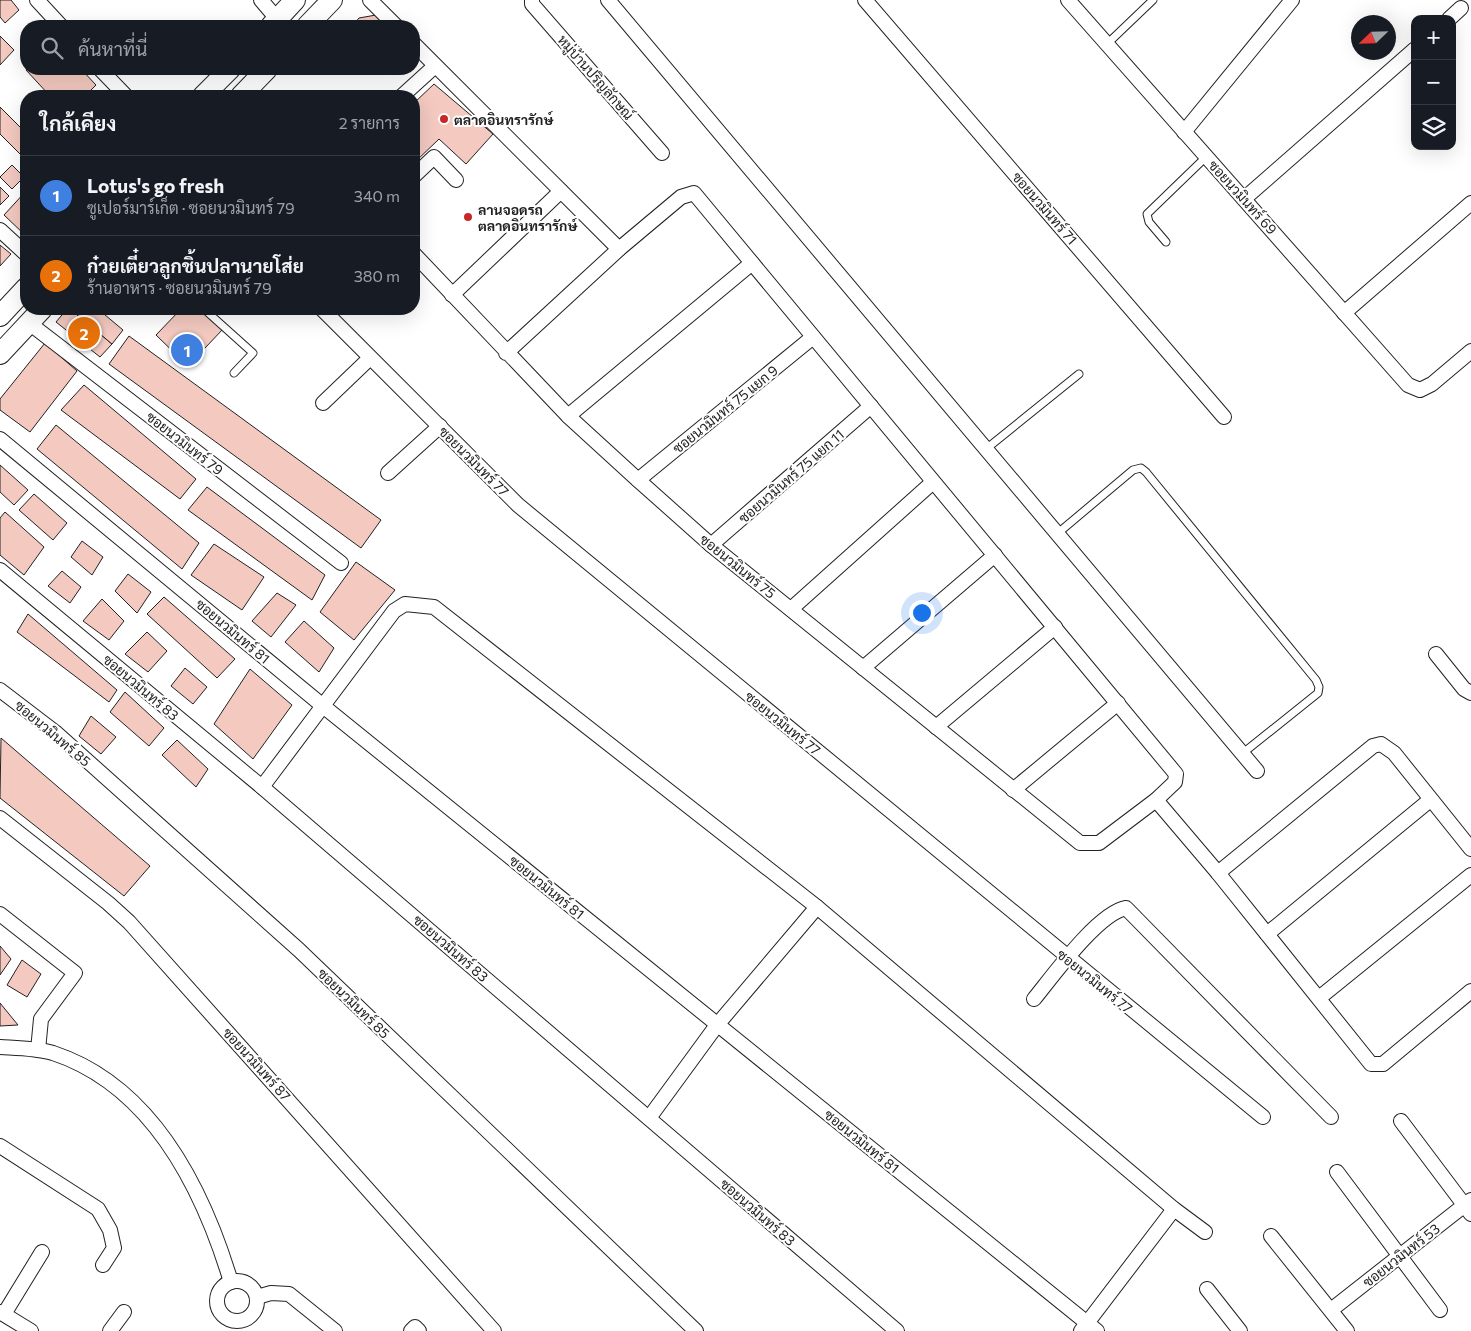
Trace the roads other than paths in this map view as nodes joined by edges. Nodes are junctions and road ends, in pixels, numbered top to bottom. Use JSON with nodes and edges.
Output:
{"nodes":[{"id":1,"x":37,"y":0,"type":"edge"},
{"id":2,"x":261,"y":0,"type":"edge"},
{"id":3,"x":295,"y":0,"type":"edge"},
{"id":4,"x":332,"y":0,"type":"edge"},
{"id":5,"x":370,"y":0,"type":"edge"},
{"id":6,"x":532,"y":0,"type":"edge"},
{"id":7,"x":608,"y":0,"type":"edge"},
{"id":8,"x":864,"y":0,"type":"edge"},
{"id":9,"x":1068,"y":0,"type":"edge"},
{"id":10,"x":1153,"y":0,"type":"edge"},
{"id":11,"x":1292,"y":0,"type":"edge"},
{"id":12,"x":1461,"y":8,"type":"dead end"},
{"id":13,"x":1453,"y":15,"type":"edge"},
{"id":14,"x":56,"y":20,"type":"edge"},
{"id":15,"x":272,"y":20,"type":"edge"},
{"id":16,"x":277,"y":20,"type":"edge"},
{"id":17,"x":313,"y":20,"type":"edge"},
{"id":18,"x":390,"y":20,"type":"edge"},
{"id":19,"x":1107,"y":44,"type":"junction"},
{"id":20,"x":420,"y":50,"type":"edge"},
{"id":21,"x":1411,"y":53,"type":"edge"},
{"id":22,"x":435,"y":66,"type":"junction"},
{"id":23,"x":106,"y":75,"type":"edge"},
{"id":24,"x":224,"y":75,"type":"edge"},
{"id":25,"x":263,"y":75,"type":"edge"},
{"id":26,"x":120,"y":90,"type":"edge"},
{"id":27,"x":209,"y":90,"type":"edge"},
{"id":28,"x":253,"y":90,"type":"edge"},
{"id":29,"x":409,"y":90,"type":"edge"},
{"id":30,"x":1184,"y":132,"type":"junction"},
{"id":31,"x":662,"y":153,"type":"dead end"},
{"id":32,"x":1206,"y":156,"type":"junction"},
{"id":33,"x":420,"y":170,"type":"edge"},
{"id":34,"x":456,"y":180,"type":"dead end"},
{"id":35,"x":560,"y":191,"type":"junction"},
{"id":36,"x":1245,"y":198,"type":"junction"},
{"id":37,"x":1471,"y":203,"type":"edge"},
{"id":38,"x":0,"y":230,"type":"edge"},
{"id":39,"x":1166,"y":242,"type":"dead end"},
{"id":40,"x":20,"y":248,"type":"edge"},
{"id":41,"x":619,"y":249,"type":"junction"},
{"id":42,"x":420,"y":260,"type":"edge"},
{"id":43,"x":752,"y":263,"type":"junction"},
{"id":44,"x":20,"y":294,"type":"edge"},
{"id":45,"x":452,"y":294,"type":"junction"},
{"id":46,"x":2,"y":311,"type":"edge"},
{"id":47,"x":1344,"y":313,"type":"junction"},
{"id":48,"x":211,"y":315,"type":"edge"},
{"id":49,"x":328,"y":315,"type":"edge"},
{"id":50,"x":36,"y":316,"type":"edge"},
{"id":51,"x":813,"y":337,"type":"junction"},
{"id":52,"x":1471,"y":351,"type":"edge"},
{"id":53,"x":506,"y":353,"type":"junction"},
{"id":54,"x":0,"y":354,"type":"edge"},
{"id":55,"x":370,"y":358,"type":"junction"},
{"id":56,"x":234,"y":373,"type":"dead end"},
{"id":57,"x":1079,"y":374,"type":"dead end"},
{"id":58,"x":322,"y":403,"type":"dead end"},
{"id":59,"x":871,"y":406,"type":"junction"},
{"id":60,"x":568,"y":416,"type":"junction"},
{"id":61,"x":1224,"y":417,"type":"dead end"},
{"id":62,"x":440,"y":426,"type":"junction"},
{"id":63,"x":0,"y":439,"type":"edge"},
{"id":64,"x":986,"y":449,"type":"junction"},
{"id":65,"x":388,"y":473,"type":"dead end"},
{"id":66,"x":638,"y":480,"type":"junction"},
{"id":67,"x":934,"y":482,"type":"junction"},
{"id":68,"x":1058,"y":533,"type":"junction"},
{"id":69,"x":711,"y":545,"type":"junction"},
{"id":70,"x":995,"y":555,"type":"junction"},
{"id":71,"x":341,"y":563,"type":"dead end"},
{"id":72,"x":0,"y":570,"type":"edge"},
{"id":73,"x":791,"y":609,"type":"junction"},
{"id":74,"x":1055,"y":627,"type":"junction"},
{"id":75,"x":1436,"y":654,"type":"dead end"},
{"id":76,"x":863,"y":668,"type":"junction"},
{"id":77,"x":0,"y":690,"type":"edge"},
{"id":78,"x":1471,"y":693,"type":"edge"},
{"id":79,"x":1118,"y":703,"type":"junction"},
{"id":80,"x":323,"y":706,"type":"junction"},
{"id":81,"x":936,"y":727,"type":"junction"},
{"id":82,"x":1242,"y":753,"type":"junction"},
{"id":83,"x":1257,"y":771,"type":"dead end"},
{"id":84,"x":262,"y":787,"type":"junction"},
{"id":85,"x":1013,"y":790,"type":"junction"},
{"id":86,"x":1156,"y":800,"type":"junction"},
{"id":87,"x":1430,"y":800,"type":"junction"},
{"id":88,"x":0,"y":818,"type":"edge"},
{"id":89,"x":1471,"y":850,"type":"edge"},
{"id":90,"x":1218,"y":873,"type":"junction"},
{"id":91,"x":1471,"y":875,"type":"edge"},
{"id":92,"x":816,"y":907,"type":"junction"},
{"id":93,"x":0,"y":914,"type":"edge"},
{"id":94,"x":1267,"y":934,"type":"junction"},
{"id":95,"x":1067,"y":958,"type":"junction"},
{"id":96,"x":1471,"y":991,"type":"edge"},
{"id":97,"x":1319,"y":998,"type":"junction"},
{"id":98,"x":1034,"y":1000,"type":"dead end"},
{"id":99,"x":717,"y":1025,"type":"junction"},
{"id":100,"x":0,"y":1047,"type":"edge"},
{"id":101,"x":38,"y":1050,"type":"junction"},
{"id":102,"x":1263,"y":1117,"type":"dead end"},
{"id":103,"x":1331,"y":1117,"type":"dead end"},
{"id":104,"x":649,"y":1118,"type":"junction"},
{"id":105,"x":1401,"y":1121,"type":"dead end"},
{"id":106,"x":0,"y":1146,"type":"edge"},
{"id":107,"x":1336,"y":1172,"type":"dead end"},
{"id":108,"x":1469,"y":1206,"type":"edge"},
{"id":109,"x":1174,"y":1209,"type":"junction"},
{"id":110,"x":1205,"y":1232,"type":"dead end"},
{"id":111,"x":1271,"y":1236,"type":"dead end"},
{"id":112,"x":42,"y":1252,"type":"dead end"},
{"id":113,"x":1400,"y":1256,"type":"junction"},
{"id":114,"x":103,"y":1265,"type":"dead end"},
{"id":115,"x":230,"y":1282,"type":"junction"},
{"id":116,"x":1207,"y":1289,"type":"dead end"},
{"id":117,"x":257,"y":1297,"type":"junction"},
{"id":118,"x":1331,"y":1310,"type":"junction"},
{"id":119,"x":1440,"y":1310,"type":"dead end"},
{"id":120,"x":124,"y":1312,"type":"dead end"},
{"id":121,"x":2,"y":1313,"type":"edge"},
{"id":122,"x":242,"y":1326,"type":"edge"},
{"id":123,"x":1089,"y":1328,"type":"edge"},
{"id":124,"x":31,"y":1331,"type":"edge"},
{"id":125,"x":110,"y":1331,"type":"edge"},
{"id":126,"x":335,"y":1331,"type":"edge"},
{"id":127,"x":411,"y":1331,"type":"edge"},
{"id":128,"x":420,"y":1331,"type":"edge"},
{"id":129,"x":494,"y":1331,"type":"edge"},
{"id":130,"x":696,"y":1331,"type":"edge"},
{"id":131,"x":897,"y":1331,"type":"edge"},
{"id":132,"x":1240,"y":1331,"type":"edge"},
{"id":133,"x":1347,"y":1331,"type":"edge"}],
"edges":[{"from":1,"to":14,"type":"street"},
{"from":2,"to":15,"type":"street"},
{"from":3,"to":16,"type":"main road"},
{"from":4,"to":17,"type":"main road"},
{"from":5,"to":18,"type":"street"},
{"from":6,"to":31,"type":"street","name":"หมู่บ้านปริญลักษณ์"},
{"from":7,"to":64,"type":"street"},
{"from":8,"to":61,"type":"street","name":"ซอยนวมินทร์ 71"},
{"from":9,"to":19,"type":"street","name":"ซอยนวมินทร์ 69"},
{"from":10,"to":19,"type":"lane"},
{"from":11,"to":30,"type":"street"},
{"from":12,"to":13,"type":"street"},
{"from":19,"to":30,"type":"street","name":"ซอยนวมินทร์ 69"},
{"from":20,"to":22,"type":"street"},
{"from":21,"to":36,"type":"street"},
{"from":22,"to":29,"type":"street"},
{"from":22,"to":35,"type":"street"},
{"from":23,"to":26,"type":"street"},
{"from":24,"to":27,"type":"main road"},
{"from":25,"to":28,"type":"main road"},
{"from":30,"to":32,"type":"street","name":"ซอยนวมินทร์ 69"},
{"from":32,"to":36,"type":"street","name":"ซอยนวมินทร์ 69"},
{"from":32,"to":39,"type":"lane"},
{"from":33,"to":34,"type":"street"},
{"from":35,"to":41,"type":"street"},
{"from":35,"to":45,"type":"street"},
{"from":36,"to":47,"type":"street","name":"ซอยนวมินทร์ 69"},
{"from":37,"to":47,"type":"street"},
{"from":38,"to":40,"type":"street"},
{"from":41,"to":43,"type":"street"},
{"from":41,"to":53,"type":"street"},
{"from":42,"to":45,"type":"street","name":"ซอยนวมินทร์ 75"},
{"from":43,"to":51,"type":"street"},
{"from":43,"to":60,"type":"street"},
{"from":44,"to":46,"type":"main road"},
{"from":45,"to":53,"type":"street","name":"ซอยนวมินทร์ 75"},
{"from":47,"to":52,"type":"street","name":"ซอยนวมินทร์ 69"},
{"from":48,"to":56,"type":"lane"},
{"from":49,"to":55,"type":"street","name":"ซอยนวมินทร์ 77"},
{"from":50,"to":54,"type":"main road"},
{"from":50,"to":71,"type":"street","name":"ซอยนวมินทร์ 79"},
{"from":51,"to":59,"type":"street"},
{"from":51,"to":66,"type":"street","name":"ซอยนวมินทร์ 75 แยก 9"},
{"from":53,"to":60,"type":"street","name":"ซอยนวมินทร์ 75"},
{"from":55,"to":58,"type":"street"},
{"from":55,"to":62,"type":"street","name":"ซอยนวมินทร์ 77"},
{"from":57,"to":64,"type":"lane"},
{"from":59,"to":67,"type":"street"},
{"from":59,"to":69,"type":"street","name":"ซอยนวมินทร์ 75 แยก 11"},
{"from":60,"to":66,"type":"street","name":"ซอยนวมินทร์ 75"},
{"from":62,"to":65,"type":"street"},
{"from":62,"to":95,"type":"street","name":"ซอยนวมินทร์ 77"},
{"from":63,"to":80,"type":"street","name":"ซอยนวมินทร์ 81"},
{"from":64,"to":68,"type":"street"},
{"from":66,"to":69,"type":"street","name":"ซอยนวมินทร์ 75"},
{"from":67,"to":70,"type":"street"},
{"from":67,"to":73,"type":"street"},
{"from":68,"to":82,"type":"street"},
{"from":68,"to":82,"type":"lane"},
{"from":69,"to":73,"type":"street","name":"ซอยนวมินทร์ 75"},
{"from":70,"to":74,"type":"street"},
{"from":70,"to":76,"type":"street"},
{"from":72,"to":84,"type":"street","name":"ซอยนวมินทร์ 83"},
{"from":73,"to":76,"type":"street","name":"ซอยนวมินทร์ 75"},
{"from":74,"to":79,"type":"street"},
{"from":74,"to":81,"type":"street"},
{"from":75,"to":78,"type":"street"},
{"from":76,"to":81,"type":"street","name":"ซอยนวมินทร์ 75"},
{"from":77,"to":130,"type":"street","name":"ซอยนวมินทร์ 85"},
{"from":79,"to":85,"type":"street"},
{"from":79,"to":86,"type":"street"},
{"from":80,"to":84,"type":"street"},
{"from":80,"to":92,"type":"street"},
{"from":80,"to":99,"type":"street","name":"ซอยนวมินทร์ 81"},
{"from":81,"to":85,"type":"street","name":"ซอยนวมินทร์ 75"},
{"from":82,"to":83,"type":"street"},
{"from":84,"to":104,"type":"street","name":"ซอยนวมินทร์ 83"},
{"from":85,"to":86,"type":"street","name":"ซอยนวมินทร์ 75"},
{"from":86,"to":90,"type":"street"},
{"from":87,"to":89,"type":"street"},
{"from":87,"to":90,"type":"street"},
{"from":87,"to":94,"type":"street"},
{"from":88,"to":129,"type":"street","name":"ซอยนวมินทร์ 87"},
{"from":90,"to":94,"type":"street"},
{"from":91,"to":97,"type":"street"},
{"from":92,"to":99,"type":"street"},
{"from":92,"to":109,"type":"street"},
{"from":93,"to":101,"type":"street"},
{"from":94,"to":97,"type":"street"},
{"from":95,"to":98,"type":"street"},
{"from":95,"to":102,"type":"street","name":"ซอยนวมินทร์ 77"},
{"from":95,"to":103,"type":"street"},
{"from":96,"to":97,"type":"street"},
{"from":99,"to":104,"type":"street"},
{"from":99,"to":123,"type":"street","name":"ซอยนวมินทร์ 81"},
{"from":100,"to":101,"type":"street"},
{"from":101,"to":115,"type":"street"},
{"from":104,"to":131,"type":"street","name":"ซอยนวมินทร์ 83"},
{"from":105,"to":108,"type":"street"},
{"from":106,"to":114,"type":"street"},
{"from":107,"to":113,"type":"street"},
{"from":108,"to":113,"type":"street","name":"ซอยนวมินทร์ 53"},
{"from":109,"to":110,"type":"street"},
{"from":109,"to":123,"type":"street"},
{"from":111,"to":118,"type":"street"},
{"from":112,"to":121,"type":"street"},
{"from":113,"to":118,"type":"street","name":"ซอยนวมินทร์ 53"},
{"from":113,"to":119,"type":"street"},
{"from":115,"to":117,"type":"street"},
{"from":115,"to":122,"type":"street"},
{"from":116,"to":132,"type":"street"},
{"from":117,"to":122,"type":"street"},
{"from":117,"to":126,"type":"street"},
{"from":118,"to":133,"type":"street"},
{"from":120,"to":125,"type":"street"},
{"from":121,"to":124,"type":"street"},
{"from":127,"to":128,"type":"street"}]}
